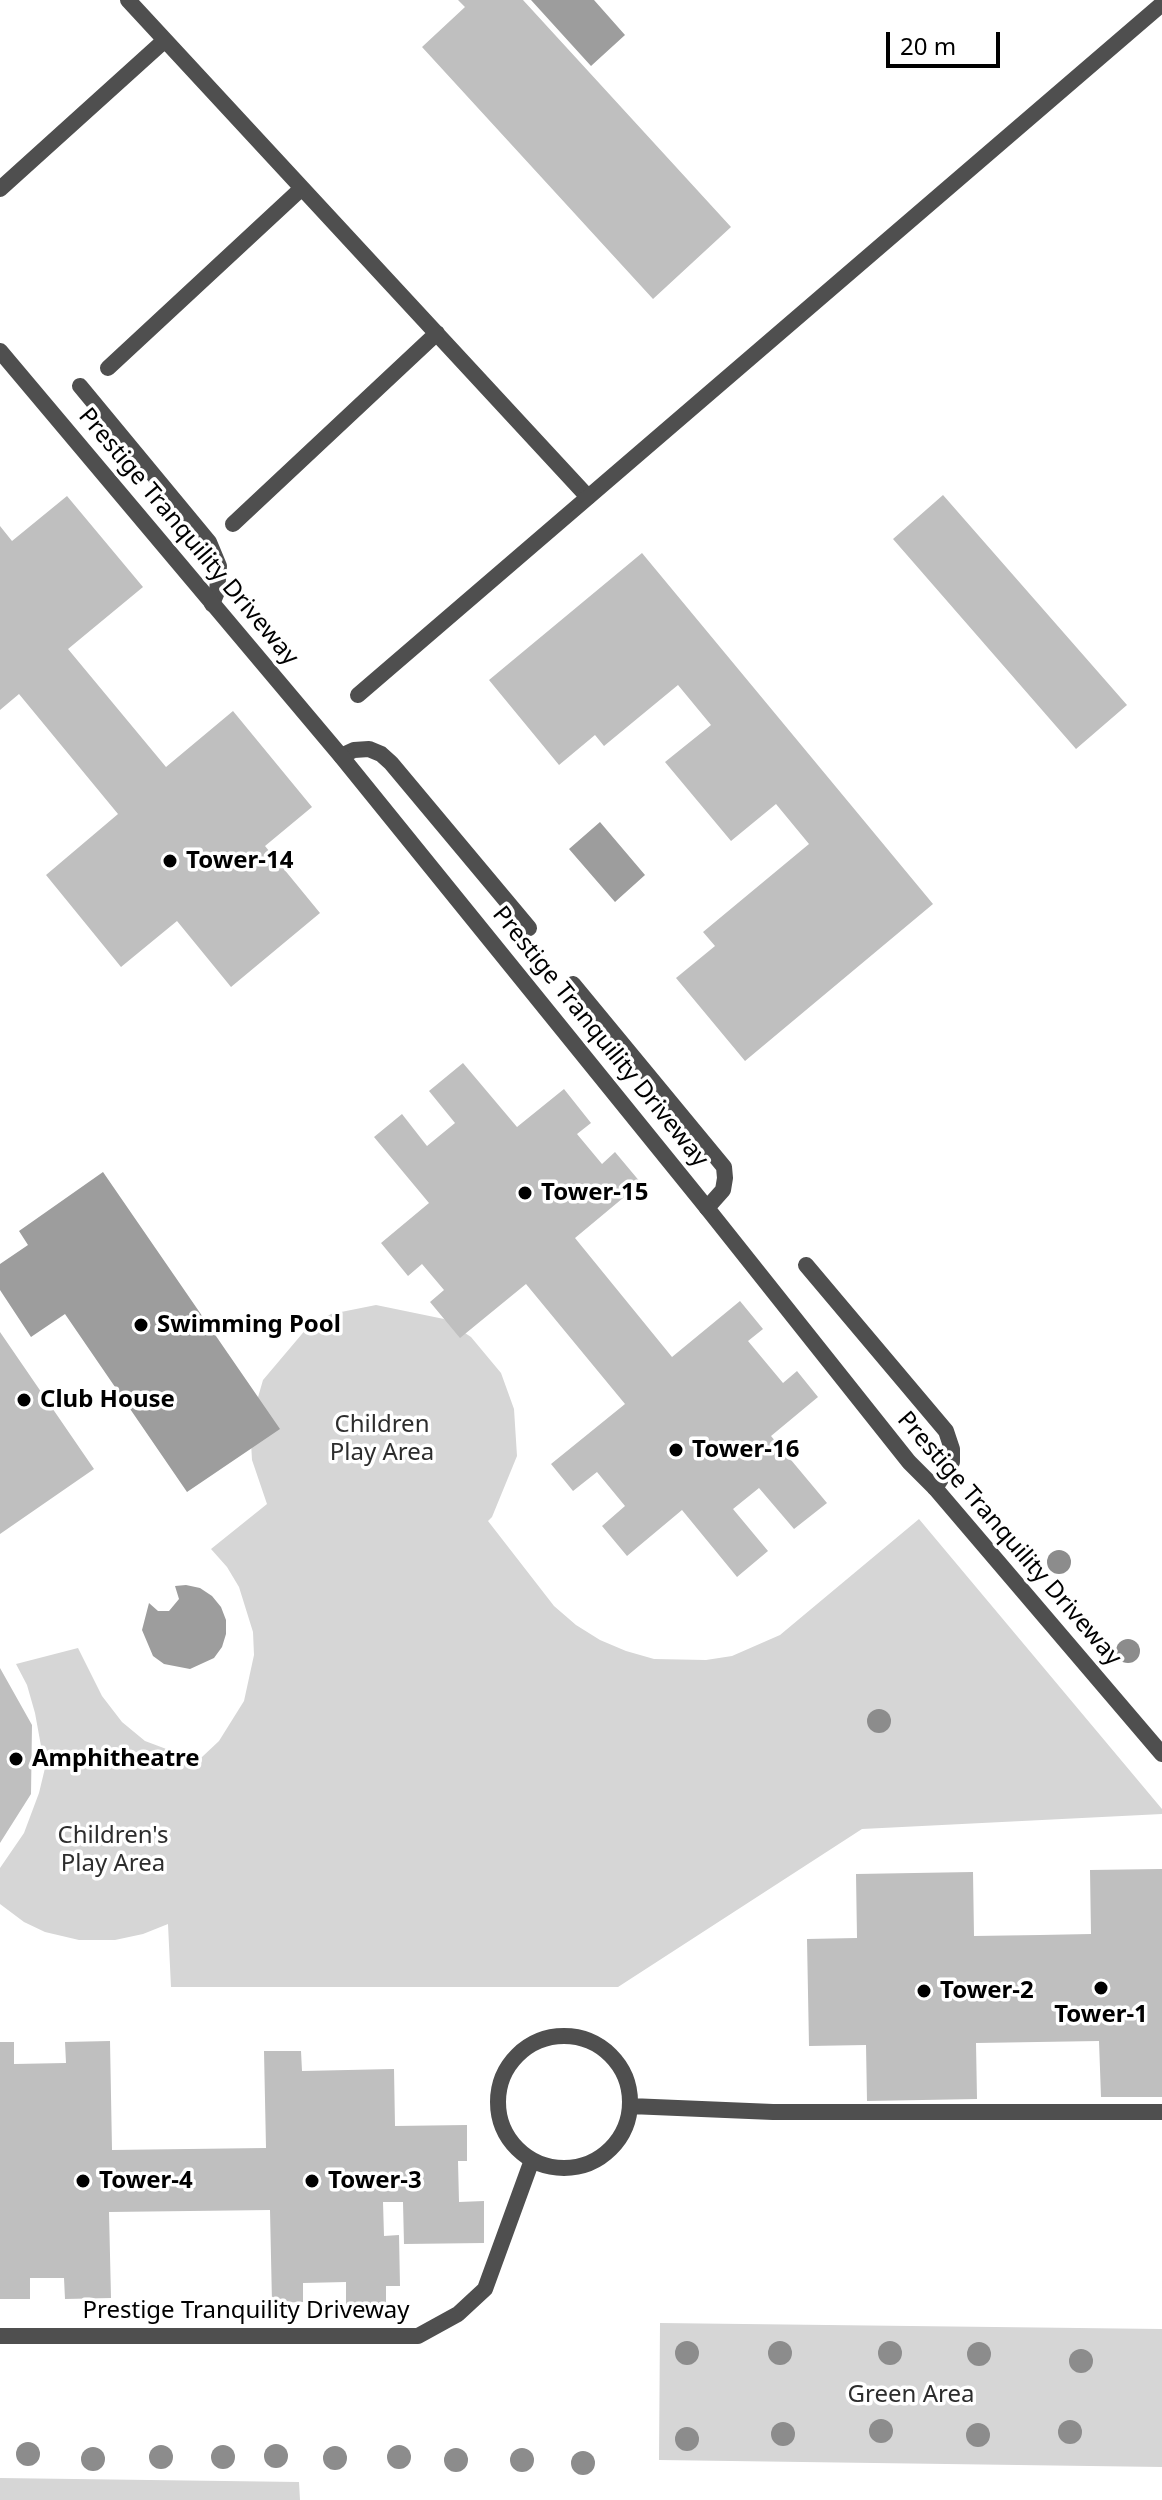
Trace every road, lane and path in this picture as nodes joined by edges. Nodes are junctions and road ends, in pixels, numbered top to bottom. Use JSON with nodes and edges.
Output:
{"nodes":[{"id":1,"x":128,"y":0,"type":"edge"},
{"id":2,"x":1162,"y":4,"type":"edge"},
{"id":3,"x":165,"y":40,"type":"junction"},
{"id":4,"x":302,"y":188,"type":"junction"},
{"id":5,"x":0,"y":189,"type":"edge"},
{"id":6,"x":437,"y":333,"type":"junction"},
{"id":7,"x":0,"y":351,"type":"edge"},
{"id":8,"x":108,"y":368,"type":"dead end"},
{"id":9,"x":80,"y":386,"type":"dead end"},
{"id":10,"x":588,"y":497,"type":"junction"},
{"id":11,"x":233,"y":524,"type":"dead end"},
{"id":12,"x":212,"y":604,"type":"junction"},
{"id":13,"x":358,"y":695,"type":"dead end"},
{"id":14,"x":341,"y":756,"type":"junction"},
{"id":15,"x":529,"y":928,"type":"dead end"},
{"id":16,"x":573,"y":984,"type":"dead end"},
{"id":17,"x":707,"y":1208,"type":"junction"},
{"id":18,"x":806,"y":1265,"type":"dead end"},
{"id":19,"x":935,"y":1488,"type":"junction"},
{"id":20,"x":1162,"y":1754,"type":"edge"},
{"id":21,"x":630,"y":2106,"type":"junction"},
{"id":22,"x":1162,"y":2112,"type":"edge"},
{"id":23,"x":532,"y":2160,"type":"junction"},
{"id":24,"x":0,"y":2336,"type":"edge"}],
"edges":[{"from":1,"to":3,"type":"street"},
{"from":2,"to":10,"type":"street"},
{"from":3,"to":4,"type":"street"},
{"from":3,"to":5,"type":"street"},
{"from":4,"to":6,"type":"street"},
{"from":4,"to":8,"type":"street"},
{"from":6,"to":10,"type":"street"},
{"from":6,"to":11,"type":"street"},
{"from":7,"to":12,"type":"street","name":"Prestige Tranquility Driveway"},
{"from":9,"to":12,"type":"street"},
{"from":10,"to":13,"type":"street"},
{"from":12,"to":14,"type":"street","name":"Prestige Tranquility Driveway"},
{"from":14,"to":15,"type":"street"},
{"from":14,"to":17,"type":"street","name":"Prestige Tranquility Driveway"},
{"from":16,"to":17,"type":"street"},
{"from":17,"to":19,"type":"street","name":"Prestige Tranquility Driveway"},
{"from":18,"to":19,"type":"street"},
{"from":19,"to":20,"type":"street","name":"Prestige Tranquility Driveway"},
{"from":21,"to":22,"type":"street"},
{"from":21,"to":23,"type":"street"},
{"from":21,"to":23,"type":"street"},
{"from":23,"to":24,"type":"street","name":"Prestige Tranquility Driveway"}]}
